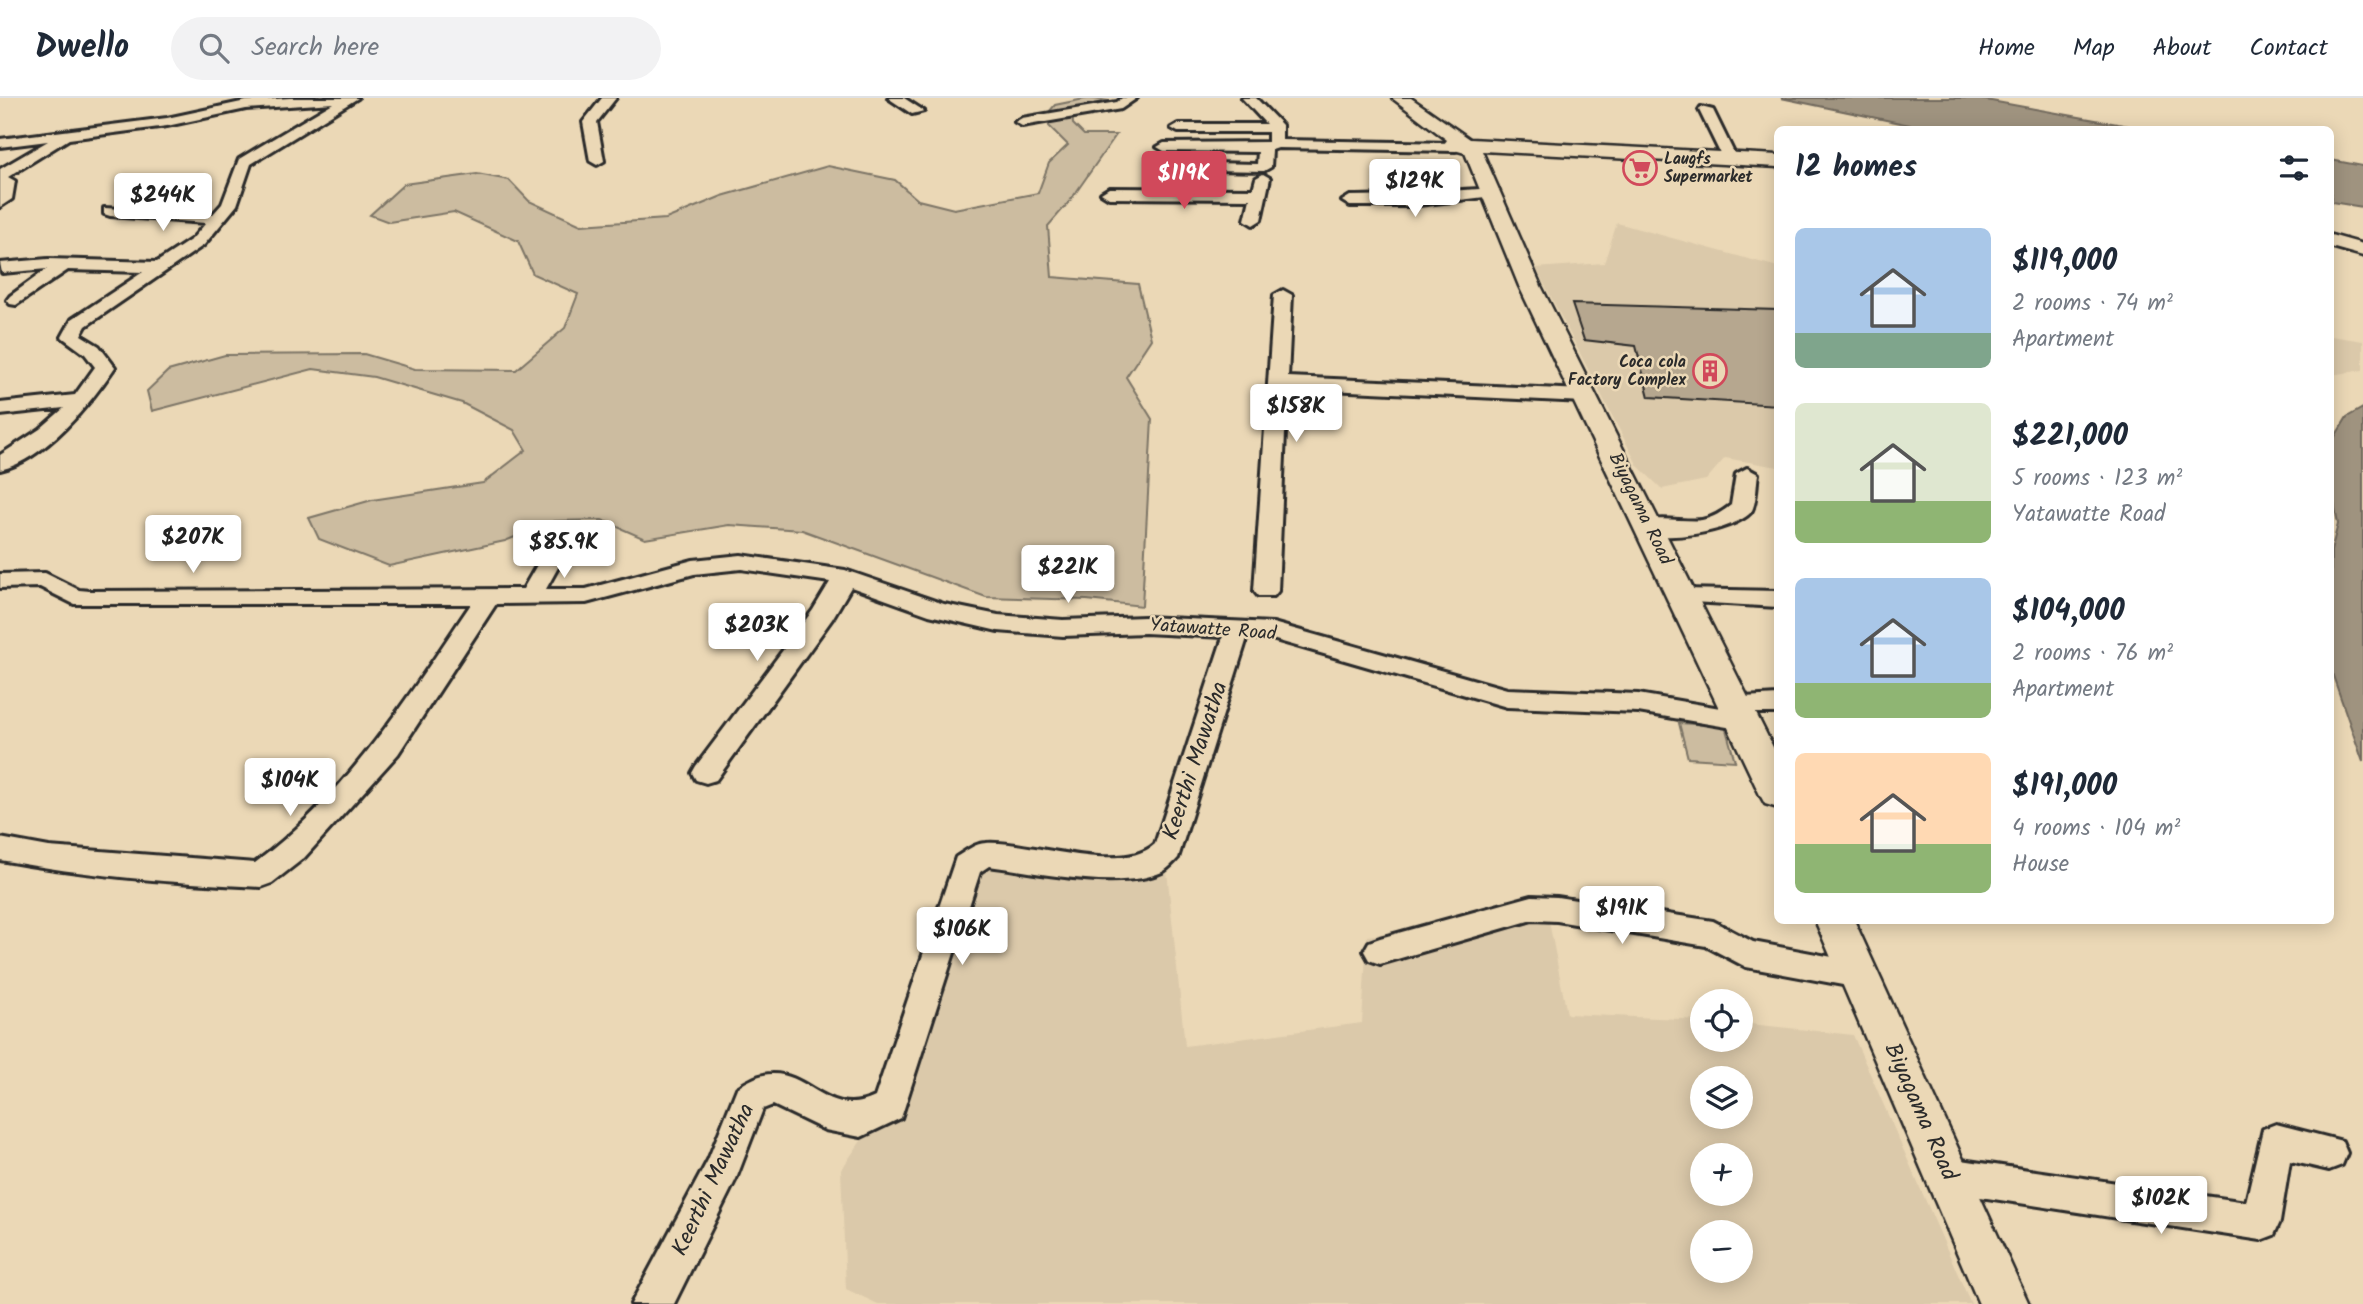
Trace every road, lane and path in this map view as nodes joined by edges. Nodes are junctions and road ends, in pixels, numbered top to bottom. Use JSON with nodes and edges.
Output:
{"nodes":[{"id":1,"x":366,"y":98,"type":"edge"},
{"id":2,"x":609,"y":98,"type":"edge"},
{"id":3,"x":895,"y":98,"type":"edge"},
{"id":4,"x":1130,"y":98,"type":"edge"},
{"id":5,"x":1250,"y":98,"type":"edge"},
{"id":6,"x":1387,"y":98,"type":"edge"},
{"id":7,"x":1400,"y":98,"type":"edge"},
{"id":8,"x":351,"y":99,"type":"edge"},
{"id":9,"x":1706,"y":110,"type":"dead end"},
{"id":10,"x":917,"y":111,"type":"dead end"},
{"id":11,"x":1022,"y":122,"type":"dead end"},
{"id":12,"x":1178,"y":128,"type":"dead end"},
{"id":13,"x":69,"y":134,"type":"junction"},
{"id":14,"x":1272,"y":140,"type":"junction"},
{"id":15,"x":0,"y":143,"type":"edge"},
{"id":16,"x":1164,"y":147,"type":"dead end"},
{"id":17,"x":1462,"y":147,"type":"junction"},
{"id":18,"x":597,"y":161,"type":"dead end"},
{"id":19,"x":1731,"y":161,"type":"junction"},
{"id":20,"x":1774,"y":164,"type":"edge"},
{"id":21,"x":1160,"y":171,"type":"dead end"},
{"id":22,"x":1264,"y":171,"type":"junction"},
{"id":23,"x":0,"y":177,"type":"edge"},
{"id":24,"x":1109,"y":193,"type":"dead end"},
{"id":25,"x":1259,"y":194,"type":"junction"},
{"id":26,"x":1480,"y":194,"type":"junction"},
{"id":27,"x":1350,"y":201,"type":"dead end"},
{"id":28,"x":0,"y":202,"type":"edge"},
{"id":29,"x":110,"y":211,"type":"dead end"},
{"id":30,"x":218,"y":219,"type":"junction"},
{"id":31,"x":1253,"y":220,"type":"dead end"},
{"id":32,"x":1501,"y":222,"type":"junction"},
{"id":33,"x":2334,"y":239,"type":"edge"},
{"id":34,"x":2334,"y":240,"type":"edge"},
{"id":35,"x":2363,"y":244,"type":"edge"},
{"id":36,"x":2363,"y":250,"type":"edge"},
{"id":37,"x":65,"y":264,"type":"junction"},
{"id":38,"x":160,"y":267,"type":"junction"},
{"id":39,"x":2,"y":268,"type":"dead end"},
{"id":40,"x":1283,"y":295,"type":"dead end"},
{"id":41,"x":16,"y":300,"type":"dead end"},
{"id":42,"x":1278,"y":382,"type":"junction"},
{"id":43,"x":1584,"y":396,"type":"junction"},
{"id":44,"x":83,"y":400,"type":"junction"},
{"id":45,"x":0,"y":409,"type":"edge"},
{"id":46,"x":0,"y":464,"type":"edge"},
{"id":47,"x":1747,"y":474,"type":"dead end"},
{"id":48,"x":1649,"y":527,"type":"junction"},
{"id":49,"x":560,"y":544,"type":"dead end"},
{"id":50,"x":845,"y":577,"type":"junction"},
{"id":51,"x":0,"y":581,"type":"edge"},
{"id":52,"x":1266,"y":591,"type":"dead end"},
{"id":53,"x":490,"y":594,"type":"junction"},
{"id":54,"x":531,"y":595,"type":"junction"},
{"id":55,"x":1683,"y":596,"type":"junction"},
{"id":56,"x":1774,"y":599,"type":"edge"},
{"id":57,"x":1238,"y":628,"type":"junction"},
{"id":58,"x":1774,"y":705,"type":"edge"},
{"id":59,"x":1740,"y":712,"type":"junction"},
{"id":60,"x":706,"y":772,"type":"dead end"},
{"id":61,"x":1774,"y":786,"type":"edge"},
{"id":62,"x":0,"y":849,"type":"edge"},
{"id":63,"x":1836,"y":924,"type":"edge"},
{"id":64,"x":1380,"y":951,"type":"dead end"},
{"id":65,"x":1859,"y":975,"type":"junction"},
{"id":66,"x":2329,"y":1153,"type":"dead end"},
{"id":67,"x":1948,"y":1175,"type":"junction"},
{"id":68,"x":651,"y":1304,"type":"edge"},
{"id":69,"x":2004,"y":1304,"type":"edge"}],
"edges":[{"from":1,"to":8,"type":"street"},
{"from":2,"to":18,"type":"street"},
{"from":3,"to":10,"type":"street"},
{"from":4,"to":11,"type":"street"},
{"from":5,"to":14,"type":"street"},
{"from":6,"to":17,"type":"main road"},
{"from":7,"to":17,"type":"main road"},
{"from":8,"to":13,"type":"street"},
{"from":8,"to":30,"type":"street"},
{"from":9,"to":19,"type":"street"},
{"from":12,"to":14,"type":"street"},
{"from":13,"to":15,"type":"street"},
{"from":13,"to":23,"type":"street"},
{"from":14,"to":16,"type":"street"},
{"from":14,"to":17,"type":"street"},
{"from":14,"to":22,"type":"street"},
{"from":17,"to":19,"type":"main road"},
{"from":17,"to":26,"type":"main road","name":"Biyagama Road"},
{"from":17,"to":32,"type":"main road","name":"Biyagama Road"},
{"from":19,"to":20,"type":"main road"},
{"from":21,"to":22,"type":"street"},
{"from":22,"to":25,"type":"street"},
{"from":23,"to":28,"type":"street"},
{"from":24,"to":25,"type":"street"},
{"from":25,"to":31,"type":"street"},
{"from":26,"to":27,"type":"street"},
{"from":26,"to":32,"type":"main road","name":"Biyagama Road"},
{"from":29,"to":30,"type":"street"},
{"from":30,"to":38,"type":"street"},
{"from":32,"to":43,"type":"main road","name":"Biyagama Road"},
{"from":33,"to":35,"type":"main road"},
{"from":34,"to":36,"type":"main road"},
{"from":37,"to":38,"type":"street"},
{"from":37,"to":39,"type":"street"},
{"from":37,"to":41,"type":"street"},
{"from":38,"to":44,"type":"street"},
{"from":40,"to":42,"type":"street"},
{"from":42,"to":43,"type":"street"},
{"from":42,"to":52,"type":"street"},
{"from":43,"to":48,"type":"main road","name":"Biyagama Road"},
{"from":44,"to":45,"type":"street"},
{"from":44,"to":46,"type":"street"},
{"from":47,"to":48,"type":"street"},
{"from":48,"to":55,"type":"main road","name":"Biyagama Road"},
{"from":49,"to":54,"type":"street"},
{"from":50,"to":54,"type":"street","name":"Yatawatte Road"},
{"from":50,"to":57,"type":"street","name":"Yatawatte Road"},
{"from":50,"to":60,"type":"street"},
{"from":51,"to":53,"type":"street","name":"Yatawatte Road"},
{"from":53,"to":54,"type":"street","name":"Yatawatte Road"},
{"from":53,"to":62,"type":"street"},
{"from":55,"to":56,"type":"street"},
{"from":55,"to":59,"type":"main road","name":"Biyagama Road"},
{"from":57,"to":59,"type":"street","name":"Yatawatte Road"},
{"from":57,"to":68,"type":"street","name":"Keerthi Mawatha"},
{"from":58,"to":59,"type":"street","name":"Yatawatte Road"},
{"from":59,"to":61,"type":"main road","name":"Biyagama Road"},
{"from":63,"to":65,"type":"main road","name":"Biyagama Road"},
{"from":64,"to":65,"type":"street"},
{"from":65,"to":67,"type":"main road","name":"Biyagama Road"},
{"from":66,"to":67,"type":"street"},
{"from":67,"to":69,"type":"main road","name":"Biyagama Road"}]}
